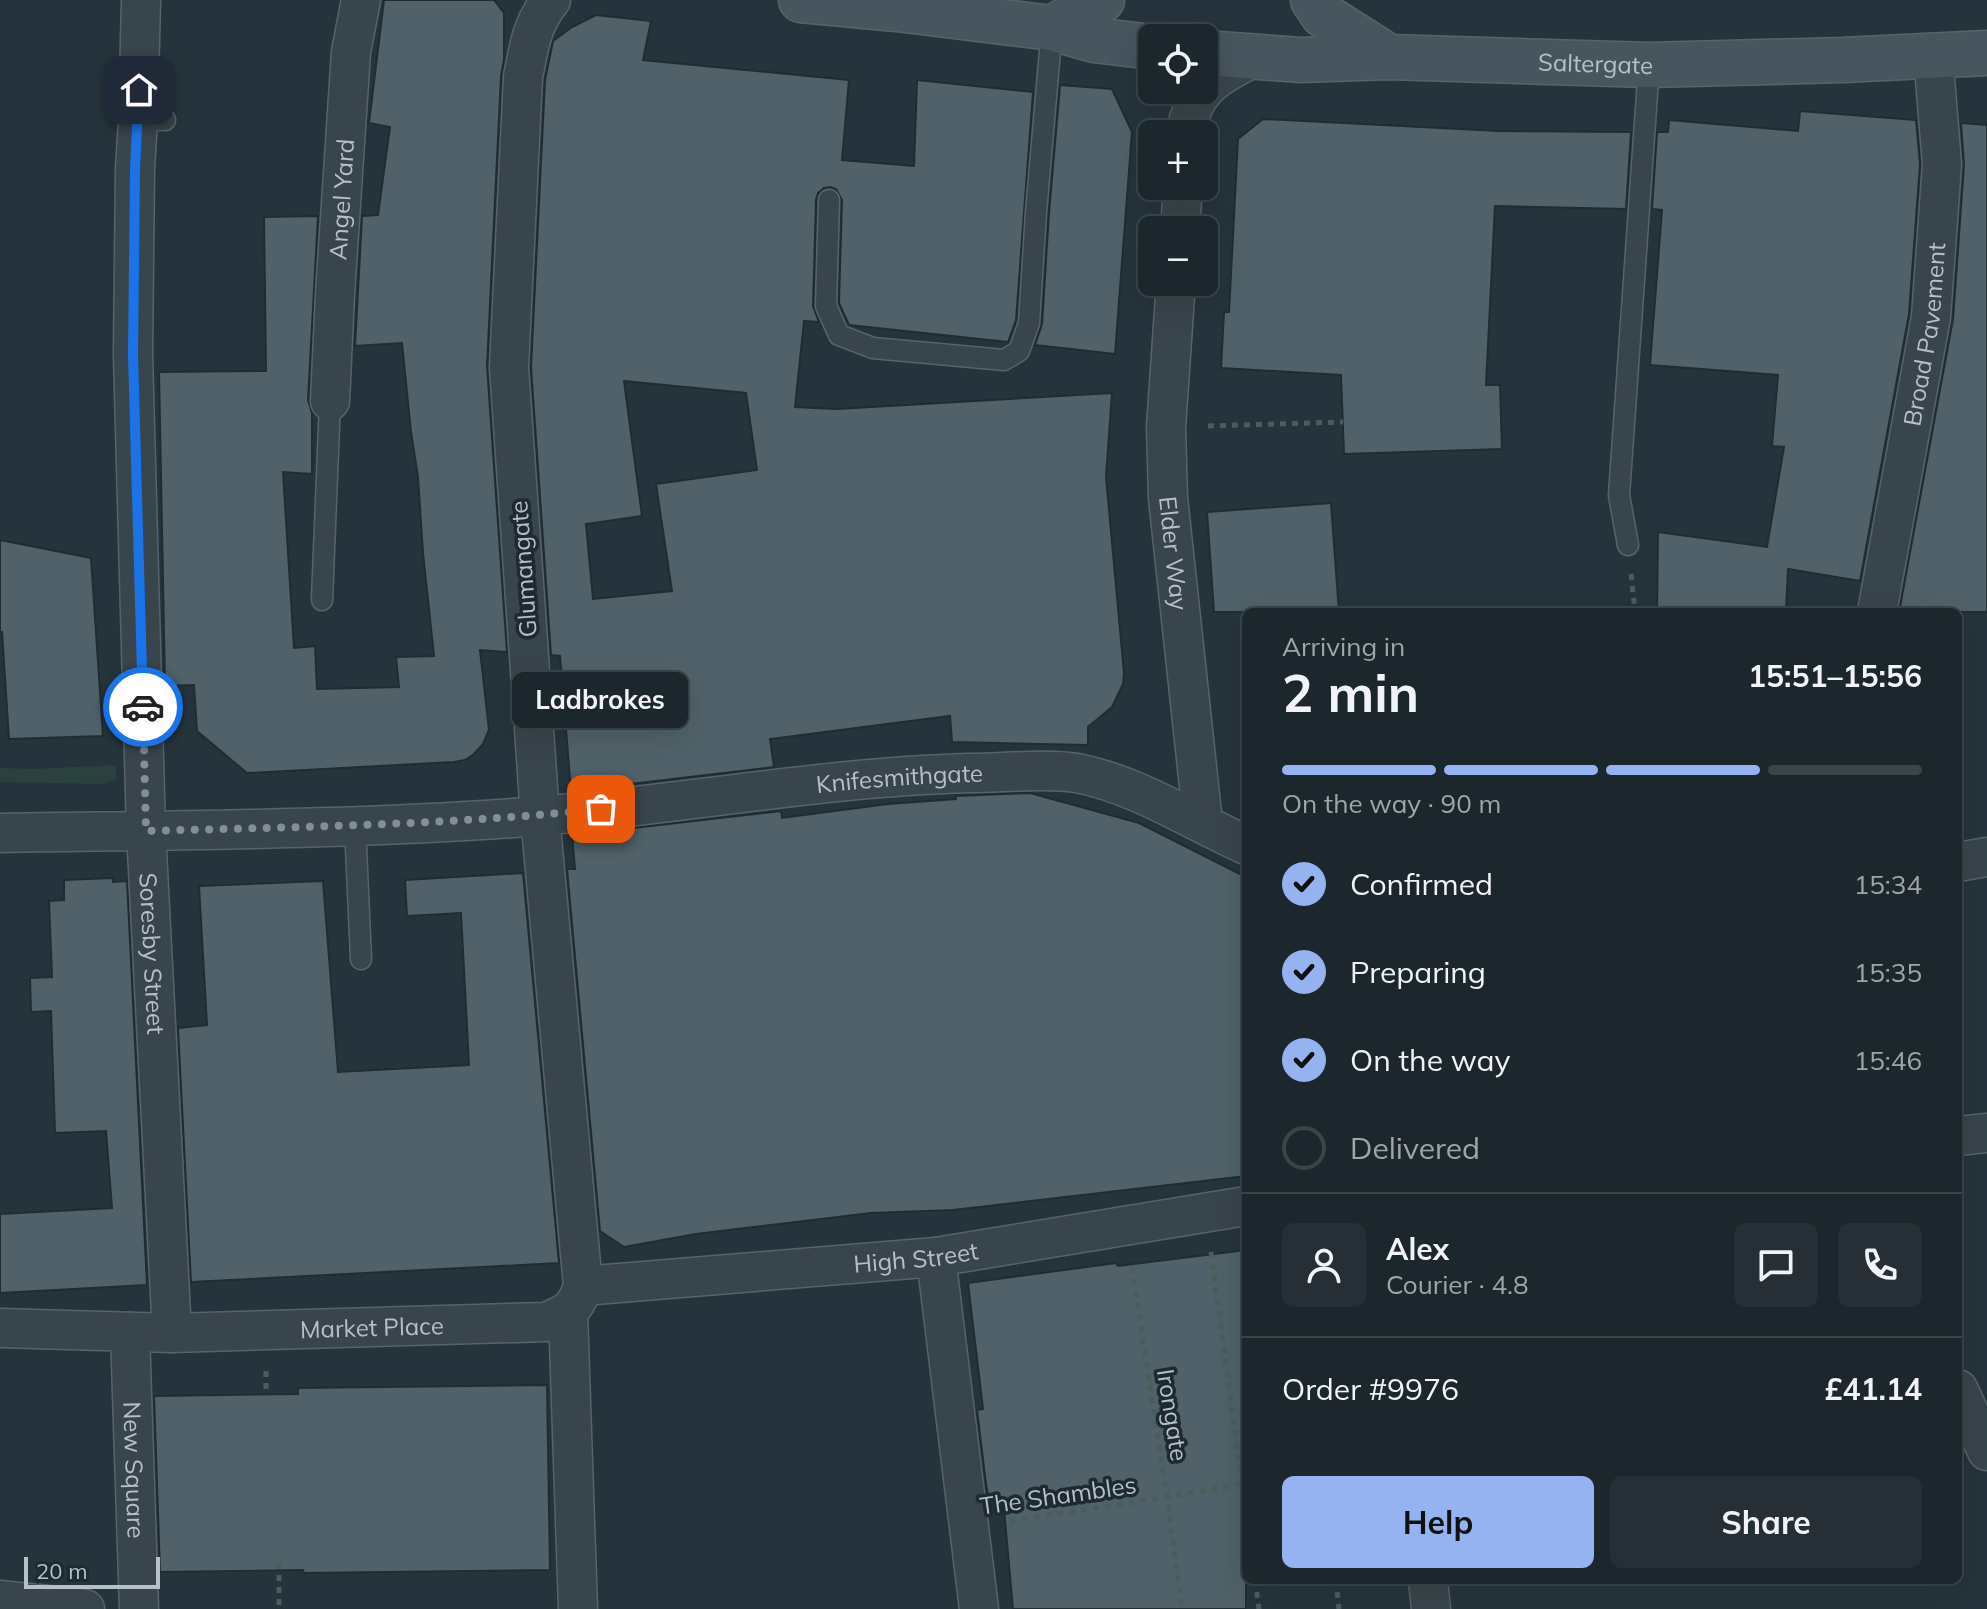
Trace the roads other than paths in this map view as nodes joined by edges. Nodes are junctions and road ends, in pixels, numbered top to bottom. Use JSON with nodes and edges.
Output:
{"nodes":[{"id":1,"x":141,"y":0,"type":"edge"},
{"id":2,"x":361,"y":0,"type":"edge"},
{"id":3,"x":551,"y":0,"type":"edge"},
{"id":4,"x":801,"y":0,"type":"edge"},
{"id":5,"x":1102,"y":0,"type":"edge"},
{"id":6,"x":1313,"y":0,"type":"edge"},
{"id":7,"x":1052,"y":28,"type":"junction"},
{"id":8,"x":1987,"y":32,"type":"edge"},
{"id":9,"x":1138,"y":45,"type":"edge"},
{"id":10,"x":1987,"y":53,"type":"edge"},
{"id":11,"x":1218,"y":54,"type":"edge"},
{"id":12,"x":1933,"y":55,"type":"junction"},
{"id":13,"x":1254,"y":57,"type":"junction"},
{"id":14,"x":1389,"y":57,"type":"junction"},
{"id":15,"x":1649,"y":65,"type":"junction"},
{"id":16,"x":1190,"y":120,"type":"edge"},
{"id":17,"x":829,"y":200,"type":"dead end"},
{"id":18,"x":1175,"y":296,"type":"edge"},
{"id":19,"x":330,"y":401,"type":"joint"},
{"id":20,"x":1628,"y":545,"type":"dead end"},
{"id":21,"x":322,"y":600,"type":"dead end"},
{"id":22,"x":1878,"y":608,"type":"edge"},
{"id":23,"x":540,"y":816,"type":"junction"},
{"id":24,"x":1203,"y":823,"type":"junction"},
{"id":25,"x":355,"y":825,"type":"junction"},
{"id":26,"x":146,"y":831,"type":"junction"},
{"id":27,"x":0,"y":833,"type":"edge"},
{"id":28,"x":1242,"y":843,"type":"edge"},
{"id":29,"x":1987,"y":857,"type":"edge"},
{"id":30,"x":1962,"y":861,"type":"edge"},
{"id":31,"x":361,"y":959,"type":"dead end"},
{"id":32,"x":1987,"y":1133,"type":"edge"},
{"id":33,"x":1962,"y":1136,"type":"edge"},
{"id":34,"x":1242,"y":1207,"type":"edge"},
{"id":35,"x":936,"y":1257,"type":"junction"},
{"id":36,"x":576,"y":1300,"type":"junction"},
{"id":37,"x":0,"y":1328,"type":"edge"},
{"id":38,"x":130,"y":1332,"type":"junction"},
{"id":39,"x":172,"y":1333,"type":"junction"},
{"id":40,"x":1968,"y":1409,"type":"edge"},
{"id":41,"x":1987,"y":1451,"type":"edge"},
{"id":42,"x":1428,"y":1584,"type":"edge"},
{"id":43,"x":0,"y":1600,"type":"edge"},
{"id":44,"x":85,"y":1609,"type":"edge"},
{"id":45,"x":139,"y":1609,"type":"edge"},
{"id":46,"x":578,"y":1609,"type":"edge"},
{"id":47,"x":979,"y":1609,"type":"edge"},
{"id":48,"x":1431,"y":1609,"type":"edge"}],
"edges":[{"from":1,"to":26,"type":"street","name":"Soresby Street"},
{"from":2,"to":19,"type":"street","name":"Angel Yard"},
{"from":3,"to":23,"type":"street","name":"Glumangate"},
{"from":4,"to":7,"type":"main road"},
{"from":5,"to":7,"type":"main road"},
{"from":6,"to":14,"type":"main road"},
{"from":7,"to":9,"type":"main road"},
{"from":7,"to":17,"type":"lane"},
{"from":8,"to":12,"type":"main road"},
{"from":10,"to":12,"type":"main road","name":"Saltergate"},
{"from":11,"to":13,"type":"main road","name":"Saltergate"},
{"from":12,"to":15,"type":"main road","name":"Saltergate"},
{"from":12,"to":22,"type":"street","name":"Broad Pavement"},
{"from":13,"to":14,"type":"main road","name":"Saltergate"},
{"from":13,"to":16,"type":"street"},
{"from":14,"to":15,"type":"main road","name":"Saltergate"},
{"from":15,"to":20,"type":"lane"},
{"from":18,"to":24,"type":"street","name":"Elder Way"},
{"from":19,"to":21,"type":"lane"},
{"from":23,"to":24,"type":"street","name":"Knifesmithgate"},
{"from":23,"to":25,"type":"street","name":"Knifesmithgate"},
{"from":23,"to":36,"type":"street","name":"Glumangate"},
{"from":24,"to":28,"type":"street","name":"Knifesmithgate"},
{"from":25,"to":26,"type":"street","name":"Knifesmithgate"},
{"from":25,"to":31,"type":"lane"},
{"from":26,"to":27,"type":"street","name":"Knifesmithgate"},
{"from":26,"to":39,"type":"street","name":"Soresby Street"},
{"from":29,"to":30,"type":"street"},
{"from":32,"to":33,"type":"street"},
{"from":34,"to":35,"type":"street","name":"High Street"},
{"from":35,"to":36,"type":"street","name":"High Street"},
{"from":35,"to":47,"type":"street"},
{"from":36,"to":39,"type":"street","name":"Market Place"},
{"from":36,"to":46,"type":"street"},
{"from":37,"to":38,"type":"street"},
{"from":38,"to":39,"type":"street"},
{"from":38,"to":45,"type":"street","name":"New Square"},
{"from":40,"to":41,"type":"street"},
{"from":42,"to":48,"type":"street"},
{"from":43,"to":44,"type":"street"}]}
